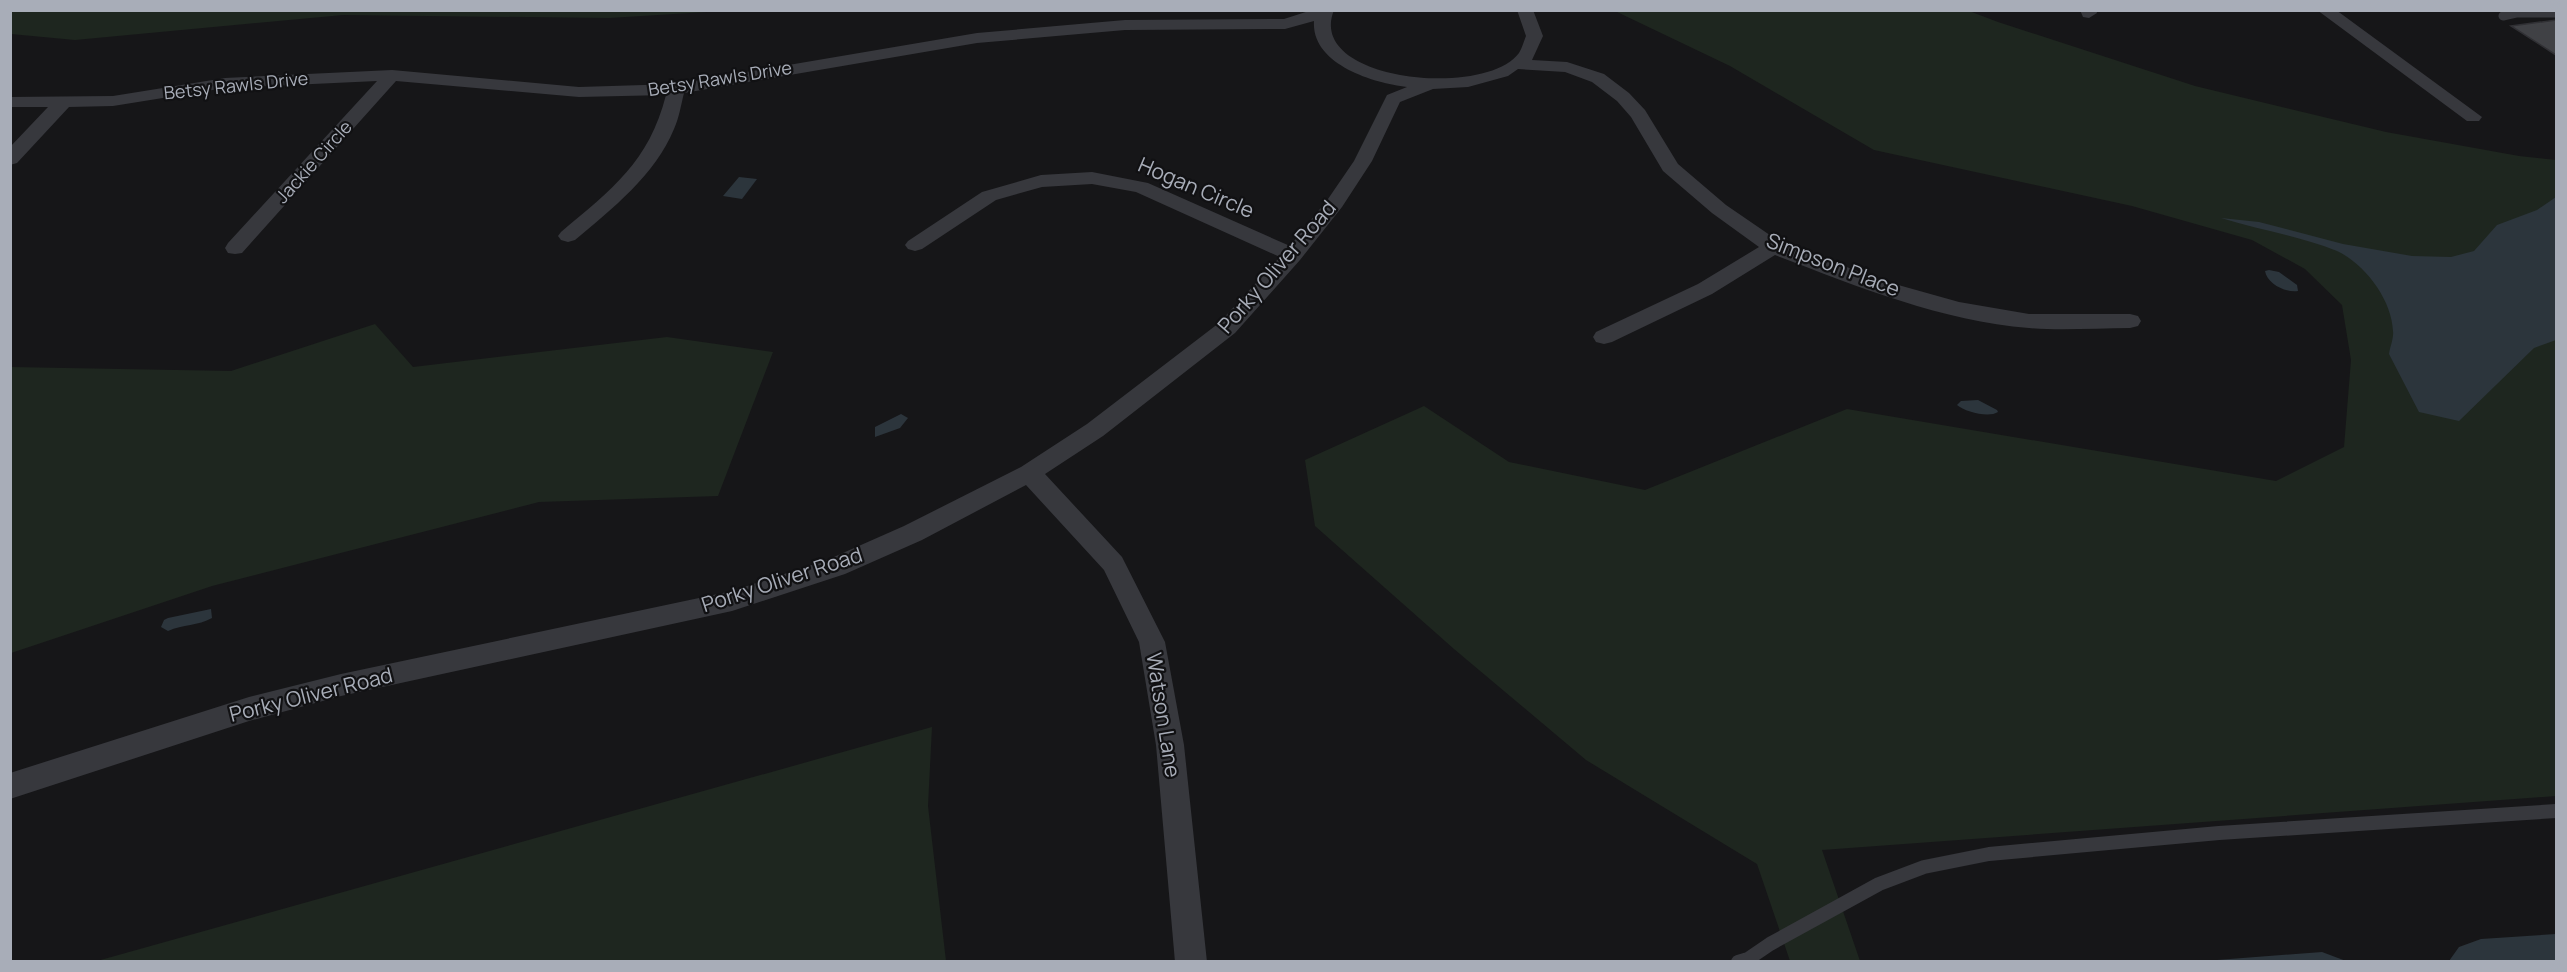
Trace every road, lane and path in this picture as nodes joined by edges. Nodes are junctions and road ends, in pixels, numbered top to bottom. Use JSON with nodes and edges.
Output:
{"nodes":[{"id":1,"x":1525,"y":10,"type":"edge"},
{"id":2,"x":2325,"y":10,"type":"edge"},
{"id":3,"x":1325,"y":11,"type":"edge"},
{"id":4,"x":2556,"y":13,"type":"edge"},
{"id":5,"x":2503,"y":16,"type":"dead end"},
{"id":6,"x":1285,"y":24,"type":"junction"},
{"id":7,"x":1323,"y":36,"type":"junction"},
{"id":8,"x":1534,"y":41,"type":"junction"},
{"id":9,"x":1517,"y":64,"type":"junction"},
{"id":10,"x":1567,"y":67,"type":"junction"},
{"id":11,"x":392,"y":75,"type":"junction"},
{"id":12,"x":676,"y":89,"type":"junction"},
{"id":13,"x":1389,"y":89,"type":"junction"},
{"id":14,"x":64,"y":101,"type":"junction"},
{"id":15,"x":10,"y":102,"type":"edge"},
{"id":16,"x":2473,"y":117,"type":"dead end"},
{"id":17,"x":10,"y":159,"type":"edge"},
{"id":18,"x":568,"y":236,"type":"dead end"},
{"id":19,"x":915,"y":245,"type":"dead end"},
{"id":20,"x":1773,"y":247,"type":"junction"},
{"id":21,"x":235,"y":248,"type":"dead end"},
{"id":22,"x":1293,"y":255,"type":"junction"},
{"id":23,"x":2130,"y":321,"type":"dead end"},
{"id":24,"x":1604,"y":338,"type":"dead end"},
{"id":25,"x":1029,"y":473,"type":"junction"},
{"id":26,"x":10,"y":786,"type":"edge"},
{"id":27,"x":2556,"y":811,"type":"edge"},
{"id":28,"x":1191,"y":962,"type":"edge"},
{"id":29,"x":1738,"y":962,"type":"edge"}],
"edges":[{"from":1,"to":8,"type":"street"},
{"from":2,"to":16,"type":"street"},
{"from":3,"to":6,"type":"street","name":"Betsy Rawls Drive"},
{"from":3,"to":7,"type":"street"},
{"from":4,"to":5,"type":"lane"},
{"from":6,"to":7,"type":"street","name":"Betsy Rawls Drive"},
{"from":6,"to":12,"type":"street","name":"Betsy Rawls Drive"},
{"from":7,"to":13,"type":"street"},
{"from":8,"to":9,"type":"street"},
{"from":8,"to":10,"type":"street","name":"Simpson Place"},
{"from":9,"to":10,"type":"street","name":"Simpson Place"},
{"from":9,"to":13,"type":"street"},
{"from":10,"to":20,"type":"street","name":"Simpson Place"},
{"from":11,"to":12,"type":"street","name":"Betsy Rawls Drive"},
{"from":11,"to":14,"type":"street","name":"Betsy Rawls Drive"},
{"from":11,"to":21,"type":"street","name":"Jackie Circle"},
{"from":12,"to":18,"type":"street"},
{"from":13,"to":22,"type":"street","name":"Porky Oliver Road"},
{"from":14,"to":15,"type":"street","name":"Betsy Rawls Drive"},
{"from":14,"to":17,"type":"street"},
{"from":19,"to":22,"type":"street","name":"Hogan Circle"},
{"from":20,"to":23,"type":"street","name":"Simpson Place"},
{"from":20,"to":24,"type":"street"},
{"from":22,"to":25,"type":"street","name":"Porky Oliver Road"},
{"from":25,"to":26,"type":"street","name":"Porky Oliver Road"},
{"from":25,"to":28,"type":"street","name":"Watson Lane"},
{"from":27,"to":29,"type":"lane"}]}
